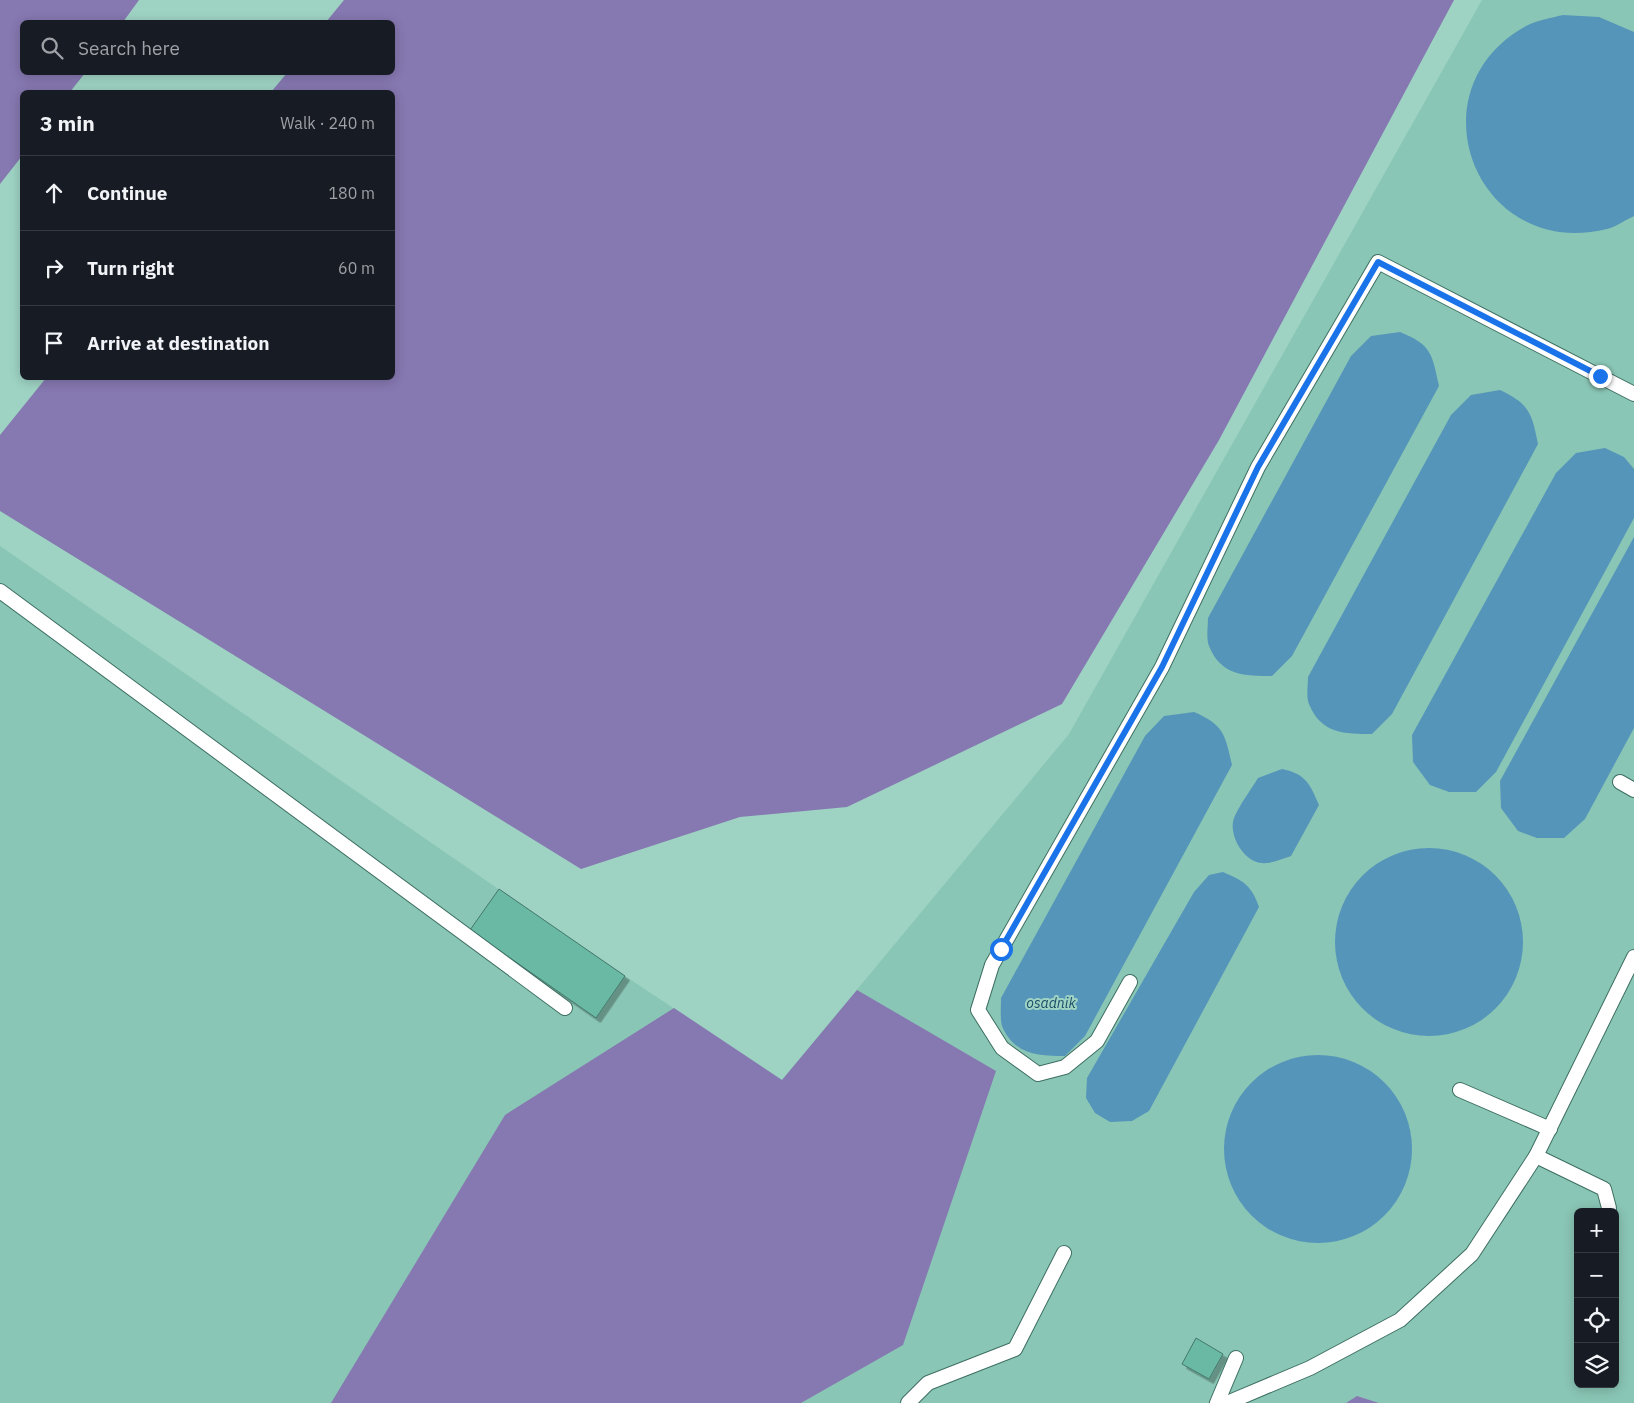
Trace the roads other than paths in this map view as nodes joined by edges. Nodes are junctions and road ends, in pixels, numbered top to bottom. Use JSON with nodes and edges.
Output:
{"nodes":[{"id":1,"x":1634,"y":394,"type":"edge"},
{"id":2,"x":0,"y":591,"type":"edge"},
{"id":3,"x":1620,"y":782,"type":"dead end"},
{"id":4,"x":1634,"y":790,"type":"edge"},
{"id":5,"x":1634,"y":957,"type":"edge"},
{"id":6,"x":1130,"y":982,"type":"dead end"},
{"id":7,"x":565,"y":1008,"type":"dead end"},
{"id":8,"x":1460,"y":1090,"type":"dead end"},
{"id":9,"x":1550,"y":1130,"type":"junction"},
{"id":10,"x":1536,"y":1156,"type":"junction"},
{"id":11,"x":1609,"y":1208,"type":"dead end"},
{"id":12,"x":1064,"y":1253,"type":"dead end"},
{"id":13,"x":1236,"y":1358,"type":"dead end"},
{"id":14,"x":908,"y":1403,"type":"edge"},
{"id":15,"x":1217,"y":1403,"type":"edge"},
{"id":16,"x":1227,"y":1403,"type":"edge"}],
"edges":[{"from":1,"to":6,"type":"lane"},
{"from":2,"to":7,"type":"lane"},
{"from":3,"to":4,"type":"lane"},
{"from":5,"to":9,"type":"lane"},
{"from":8,"to":9,"type":"lane"},
{"from":9,"to":10,"type":"lane"},
{"from":10,"to":11,"type":"lane"},
{"from":10,"to":16,"type":"lane"},
{"from":12,"to":14,"type":"lane"},
{"from":13,"to":15,"type":"lane"}]}
